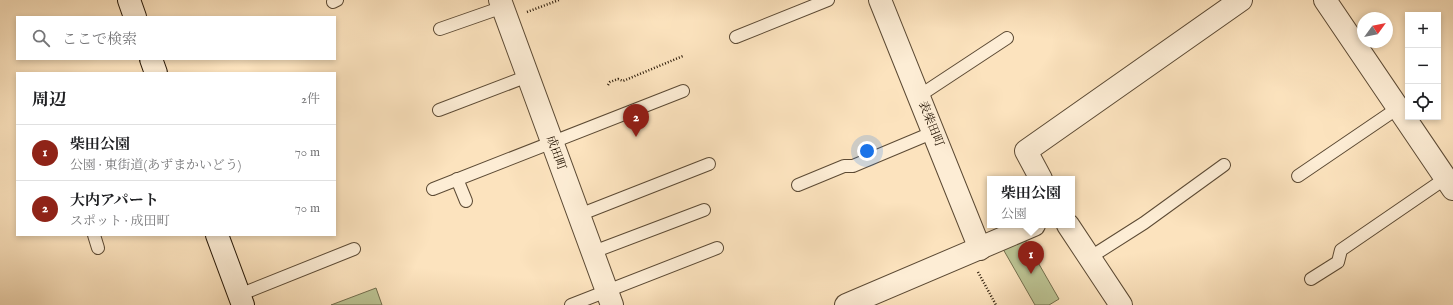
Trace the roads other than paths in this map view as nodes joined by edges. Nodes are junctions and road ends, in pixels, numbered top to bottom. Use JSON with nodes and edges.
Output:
{"nodes":[{"id":1,"x":129,"y":0,"type":"edge"},
{"id":2,"x":828,"y":0,"type":"edge"},
{"id":3,"x":1325,"y":0,"type":"edge"},
{"id":4,"x":882,"y":1,"type":"edge"},
{"id":5,"x":1233,"y":2,"type":"edge"},
{"id":6,"x":503,"y":8,"type":"edge"},
{"id":7,"x":135,"y":16,"type":"edge"},
{"id":8,"x":440,"y":29,"type":"dead end"},
{"id":9,"x":736,"y":37,"type":"dead end"},
{"id":10,"x":1007,"y":38,"type":"dead end"},
{"id":11,"x":151,"y":60,"type":"edge"},
{"id":12,"x":156,"y":72,"type":"edge"},
{"id":13,"x":528,"y":76,"type":"junction"},
{"id":14,"x":683,"y":91,"type":"dead end"},
{"id":15,"x":919,"y":96,"type":"junction"},
{"id":16,"x":1398,"y":108,"type":"junction"},
{"id":17,"x":439,"y":110,"type":"dead end"},
{"id":18,"x":934,"y":132,"type":"junction"},
{"id":19,"x":552,"y":142,"type":"junction"},
{"id":20,"x":709,"y":164,"type":"dead end"},
{"id":21,"x":1224,"y":165,"type":"dead end"},
{"id":22,"x":1039,"y":176,"type":"edge"},
{"id":23,"x":1298,"y":176,"type":"dead end"},
{"id":24,"x":457,"y":179,"type":"junction"},
{"id":25,"x":1449,"y":183,"type":"edge"},
{"id":26,"x":798,"y":185,"type":"dead end"},
{"id":27,"x":433,"y":188,"type":"dead end"},
{"id":28,"x":466,"y":201,"type":"dead end"},
{"id":29,"x":704,"y":210,"type":"dead end"},
{"id":30,"x":580,"y":215,"type":"junction"},
{"id":31,"x":1027,"y":228,"type":"edge"},
{"id":32,"x":1070,"y":228,"type":"edge"},
{"id":33,"x":94,"y":236,"type":"edge"},
{"id":34,"x":217,"y":236,"type":"edge"},
{"id":35,"x":98,"y":248,"type":"dead end"},
{"id":36,"x":717,"y":248,"type":"dead end"},
{"id":37,"x":354,"y":249,"type":"dead end"},
{"id":38,"x":593,"y":252,"type":"junction"},
{"id":39,"x":975,"y":252,"type":"junction"},
{"id":40,"x":1089,"y":258,"type":"junction"},
{"id":41,"x":1311,"y":280,"type":"dead end"},
{"id":42,"x":610,"y":298,"type":"edge"},
{"id":43,"x":241,"y":300,"type":"edge"},
{"id":44,"x":571,"y":305,"type":"edge"},
{"id":45,"x":846,"y":305,"type":"edge"},
{"id":46,"x":1120,"y":305,"type":"edge"}],
"edges":[{"from":1,"to":7,"type":"street"},
{"from":2,"to":9,"type":"lane"},
{"from":3,"to":16,"type":"street"},
{"from":4,"to":15,"type":"street","name":"表柴田町"},
{"from":5,"to":22,"type":"street"},
{"from":6,"to":8,"type":"lane"},
{"from":6,"to":13,"type":"street","name":"成田町"},
{"from":10,"to":15,"type":"lane"},
{"from":11,"to":12,"type":"street"},
{"from":13,"to":17,"type":"lane"},
{"from":13,"to":19,"type":"street","name":"成田町"},
{"from":14,"to":19,"type":"lane"},
{"from":15,"to":18,"type":"street","name":"表柴田町"},
{"from":16,"to":23,"type":"lane"},
{"from":16,"to":25,"type":"street"},
{"from":18,"to":26,"type":"lane"},
{"from":18,"to":39,"type":"street","name":"表柴田町"},
{"from":19,"to":24,"type":"lane"},
{"from":19,"to":30,"type":"street","name":"成田町"},
{"from":20,"to":30,"type":"lane"},
{"from":21,"to":40,"type":"lane"},
{"from":24,"to":27,"type":"lane"},
{"from":24,"to":28,"type":"lane"},
{"from":25,"to":41,"type":"lane"},
{"from":29,"to":38,"type":"lane"},
{"from":30,"to":38,"type":"street","name":"成田町"},
{"from":31,"to":39,"type":"street"},
{"from":32,"to":40,"type":"street"},
{"from":33,"to":35,"type":"lane"},
{"from":34,"to":43,"type":"street"},
{"from":36,"to":42,"type":"lane"},
{"from":37,"to":43,"type":"lane"},
{"from":38,"to":42,"type":"street","name":"成田町"},
{"from":39,"to":45,"type":"street"},
{"from":40,"to":46,"type":"street"},
{"from":42,"to":44,"type":"lane"}]}
